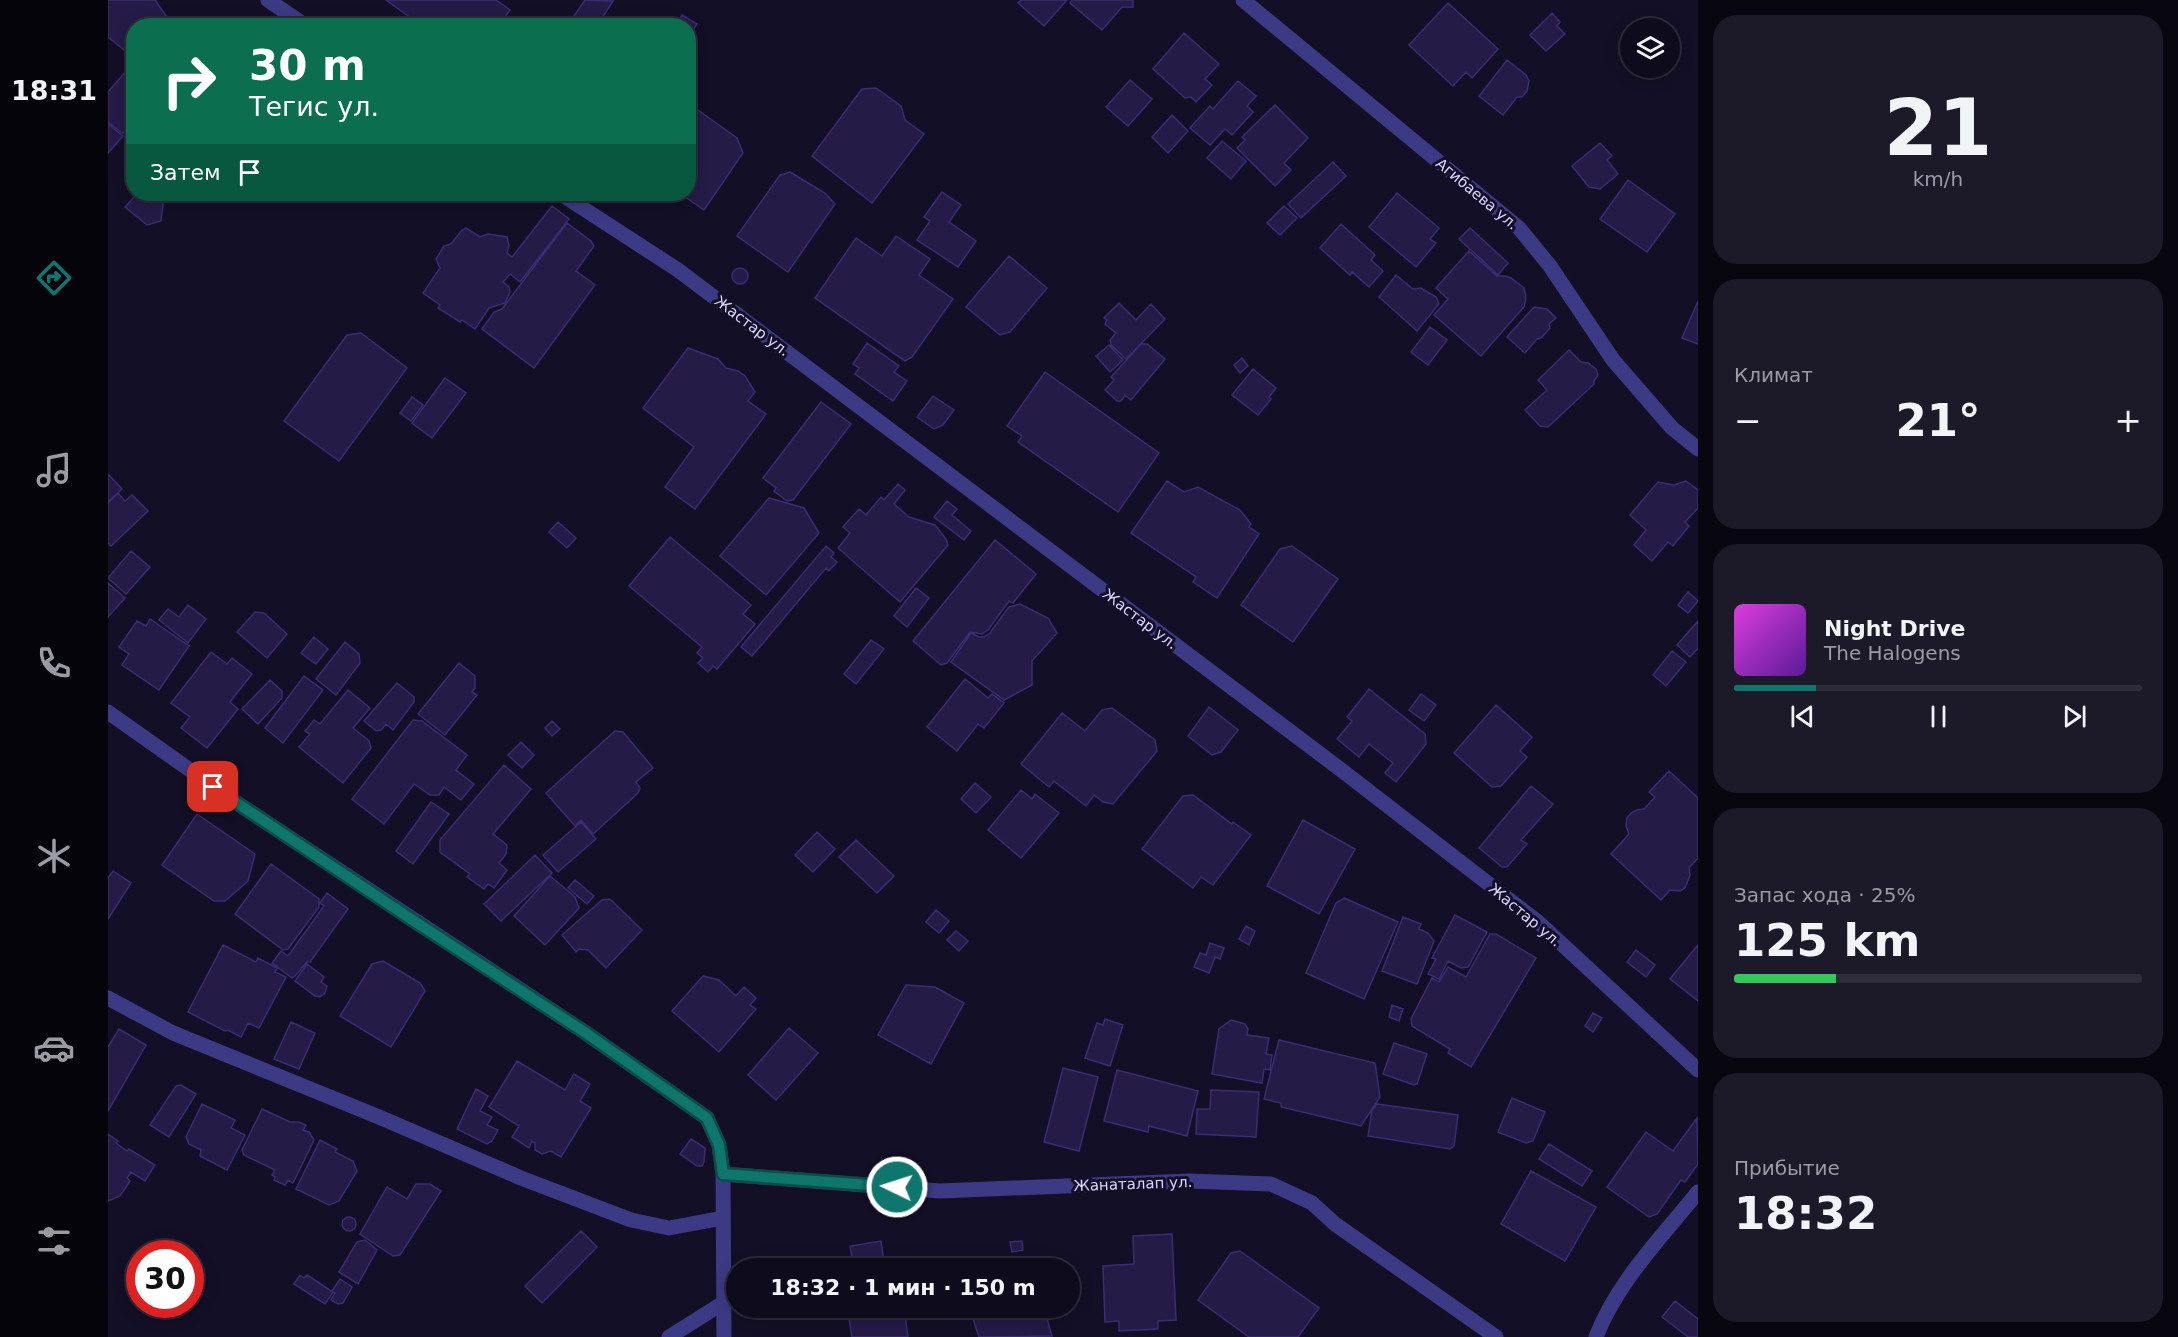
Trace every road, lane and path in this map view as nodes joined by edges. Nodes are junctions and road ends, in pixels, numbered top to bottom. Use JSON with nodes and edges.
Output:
{"nodes":[{"id":1,"x":268,"y":0,"type":"edge"},
{"id":2,"x":1242,"y":0,"type":"edge"},
{"id":3,"x":294,"y":18,"type":"edge"},
{"id":4,"x":572,"y":201,"type":"edge"},
{"id":5,"x":1698,"y":449,"type":"edge"},
{"id":6,"x":108,"y":712,"type":"edge"},
{"id":7,"x":108,"y":998,"type":"edge"},
{"id":8,"x":1698,"y":1070,"type":"edge"},
{"id":9,"x":723,"y":1174,"type":"junction"},
{"id":10,"x":1698,"y":1192,"type":"edge"},
{"id":11,"x":723,"y":1218,"type":"junction"},
{"id":12,"x":723,"y":1303,"type":"junction"},
{"id":13,"x":669,"y":1337,"type":"edge"},
{"id":14,"x":724,"y":1337,"type":"edge"},
{"id":15,"x":1496,"y":1337,"type":"edge"},
{"id":16,"x":1596,"y":1337,"type":"edge"}],
"edges":[{"from":1,"to":3,"type":"street"},
{"from":2,"to":5,"type":"street","name":"Агибаева ул."},
{"from":4,"to":8,"type":"street","name":"Жастар ул."},
{"from":6,"to":9,"type":"street"},
{"from":7,"to":11,"type":"street"},
{"from":9,"to":11,"type":"street"},
{"from":9,"to":15,"type":"street","name":"Жанаталап ул."},
{"from":10,"to":16,"type":"street"},
{"from":11,"to":12,"type":"street"},
{"from":12,"to":13,"type":"street"},
{"from":12,"to":14,"type":"street"}]}
